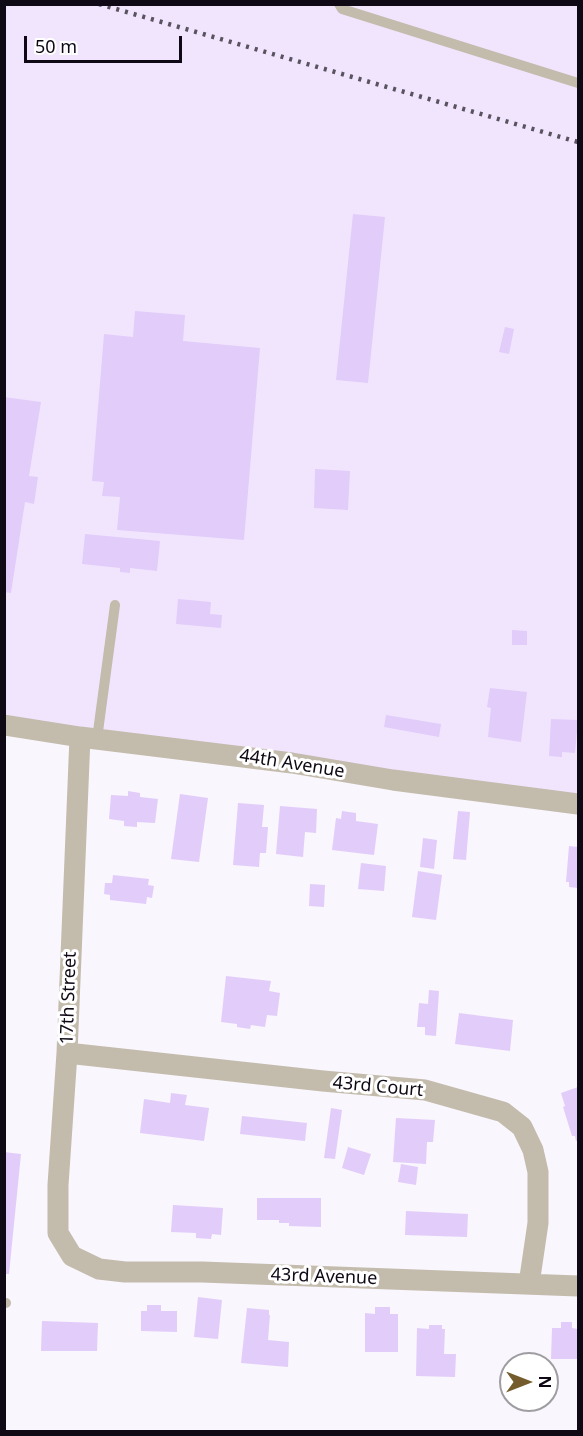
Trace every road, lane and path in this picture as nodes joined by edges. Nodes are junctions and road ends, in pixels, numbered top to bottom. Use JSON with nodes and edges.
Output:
{"nodes":[{"id":1,"x":339,"y":4,"type":"edge"},
{"id":2,"x":579,"y":83,"type":"edge"},
{"id":3,"x":115,"y":605,"type":"dead end"},
{"id":4,"x":4,"y":725,"type":"edge"},
{"id":5,"x":88,"y":738,"type":"junction"},
{"id":6,"x":579,"y":804,"type":"edge"},
{"id":7,"x":67,"y":1053,"type":"junction"},
{"id":8,"x":72,"y":1256,"type":"joint"},
{"id":9,"x":529,"y":1284,"type":"junction"},
{"id":10,"x":579,"y":1286,"type":"edge"}],
"edges":[{"from":1,"to":2,"type":"lane"},
{"from":3,"to":5,"type":"lane"},
{"from":4,"to":5,"type":"street","name":"44th Avenue"},
{"from":5,"to":6,"type":"street","name":"44th Avenue"},
{"from":5,"to":7,"type":"street","name":"17th Street"},
{"from":7,"to":8,"type":"street","name":"17th Street"},
{"from":7,"to":9,"type":"street","name":"43rd Court"},
{"from":8,"to":9,"type":"street","name":"43rd Avenue"},
{"from":9,"to":10,"type":"street","name":"43rd Avenue"}]}
